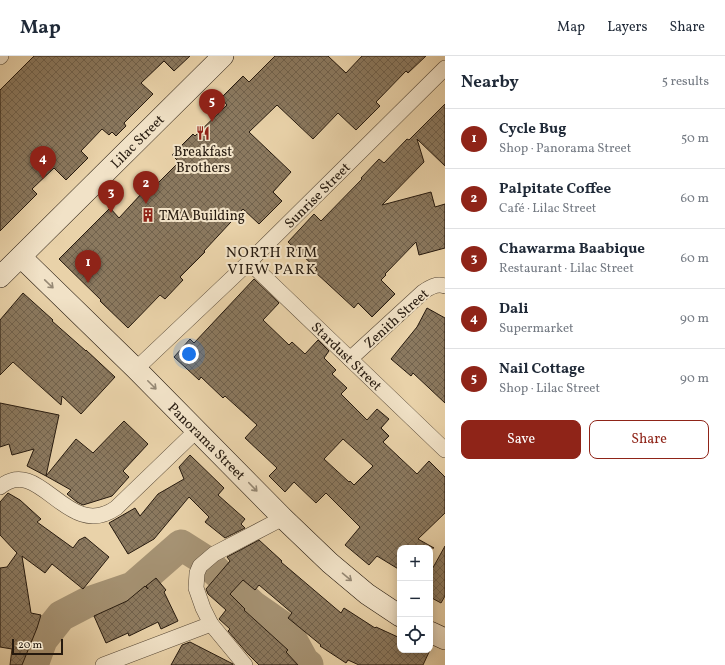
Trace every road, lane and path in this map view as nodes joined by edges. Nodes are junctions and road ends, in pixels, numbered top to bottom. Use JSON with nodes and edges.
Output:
{"nodes":[{"id":1,"x":223,"y":56,"type":"edge"},
{"id":2,"x":445,"y":68,"type":"edge"},
{"id":3,"x":21,"y":257,"type":"junction"},
{"id":4,"x":249,"y":262,"type":"junction"},
{"id":5,"x":0,"y":278,"type":"edge"},
{"id":6,"x":445,"y":286,"type":"edge"},
{"id":7,"x":350,"y":359,"type":"junction"},
{"id":8,"x":136,"y":369,"type":"junction"},
{"id":9,"x":197,"y":430,"type":"junction"},
{"id":10,"x":445,"y":450,"type":"edge"},
{"id":11,"x":0,"y":487,"type":"edge"},
{"id":12,"x":283,"y":518,"type":"junction"},
{"id":13,"x":397,"y":614,"type":"edge"},
{"id":14,"x":211,"y":624,"type":"junction"},
{"id":15,"x":433,"y":633,"type":"edge"},
{"id":16,"x":445,"y":639,"type":"edge"},
{"id":17,"x":243,"y":664,"type":"edge"},
{"id":18,"x":103,"y":665,"type":"edge"}],
"edges":[{"from":1,"to":3,"type":"street","name":"Lilac Street"},
{"from":2,"to":4,"type":"street","name":"Sunrise Street"},
{"from":3,"to":5,"type":"street","name":"Lilac Street"},
{"from":3,"to":8,"type":"street","name":"Panorama Street","one_way":true},
{"from":4,"to":7,"type":"street","name":"Stardust Street"},
{"from":4,"to":8,"type":"street","name":"Sunrise Street"},
{"from":6,"to":7,"type":"street","name":"Zenith Street"},
{"from":7,"to":10,"type":"street","name":"Stardust Street"},
{"from":8,"to":9,"type":"street","name":"Panorama Street","one_way":true},
{"from":9,"to":11,"type":"street"},
{"from":9,"to":12,"type":"street","name":"Panorama Street","one_way":true},
{"from":12,"to":13,"type":"street","name":"Panorama Street","one_way":true},
{"from":12,"to":14,"type":"street"},
{"from":14,"to":17,"type":"street"},
{"from":14,"to":18,"type":"street"},
{"from":15,"to":16,"type":"street"}]}
